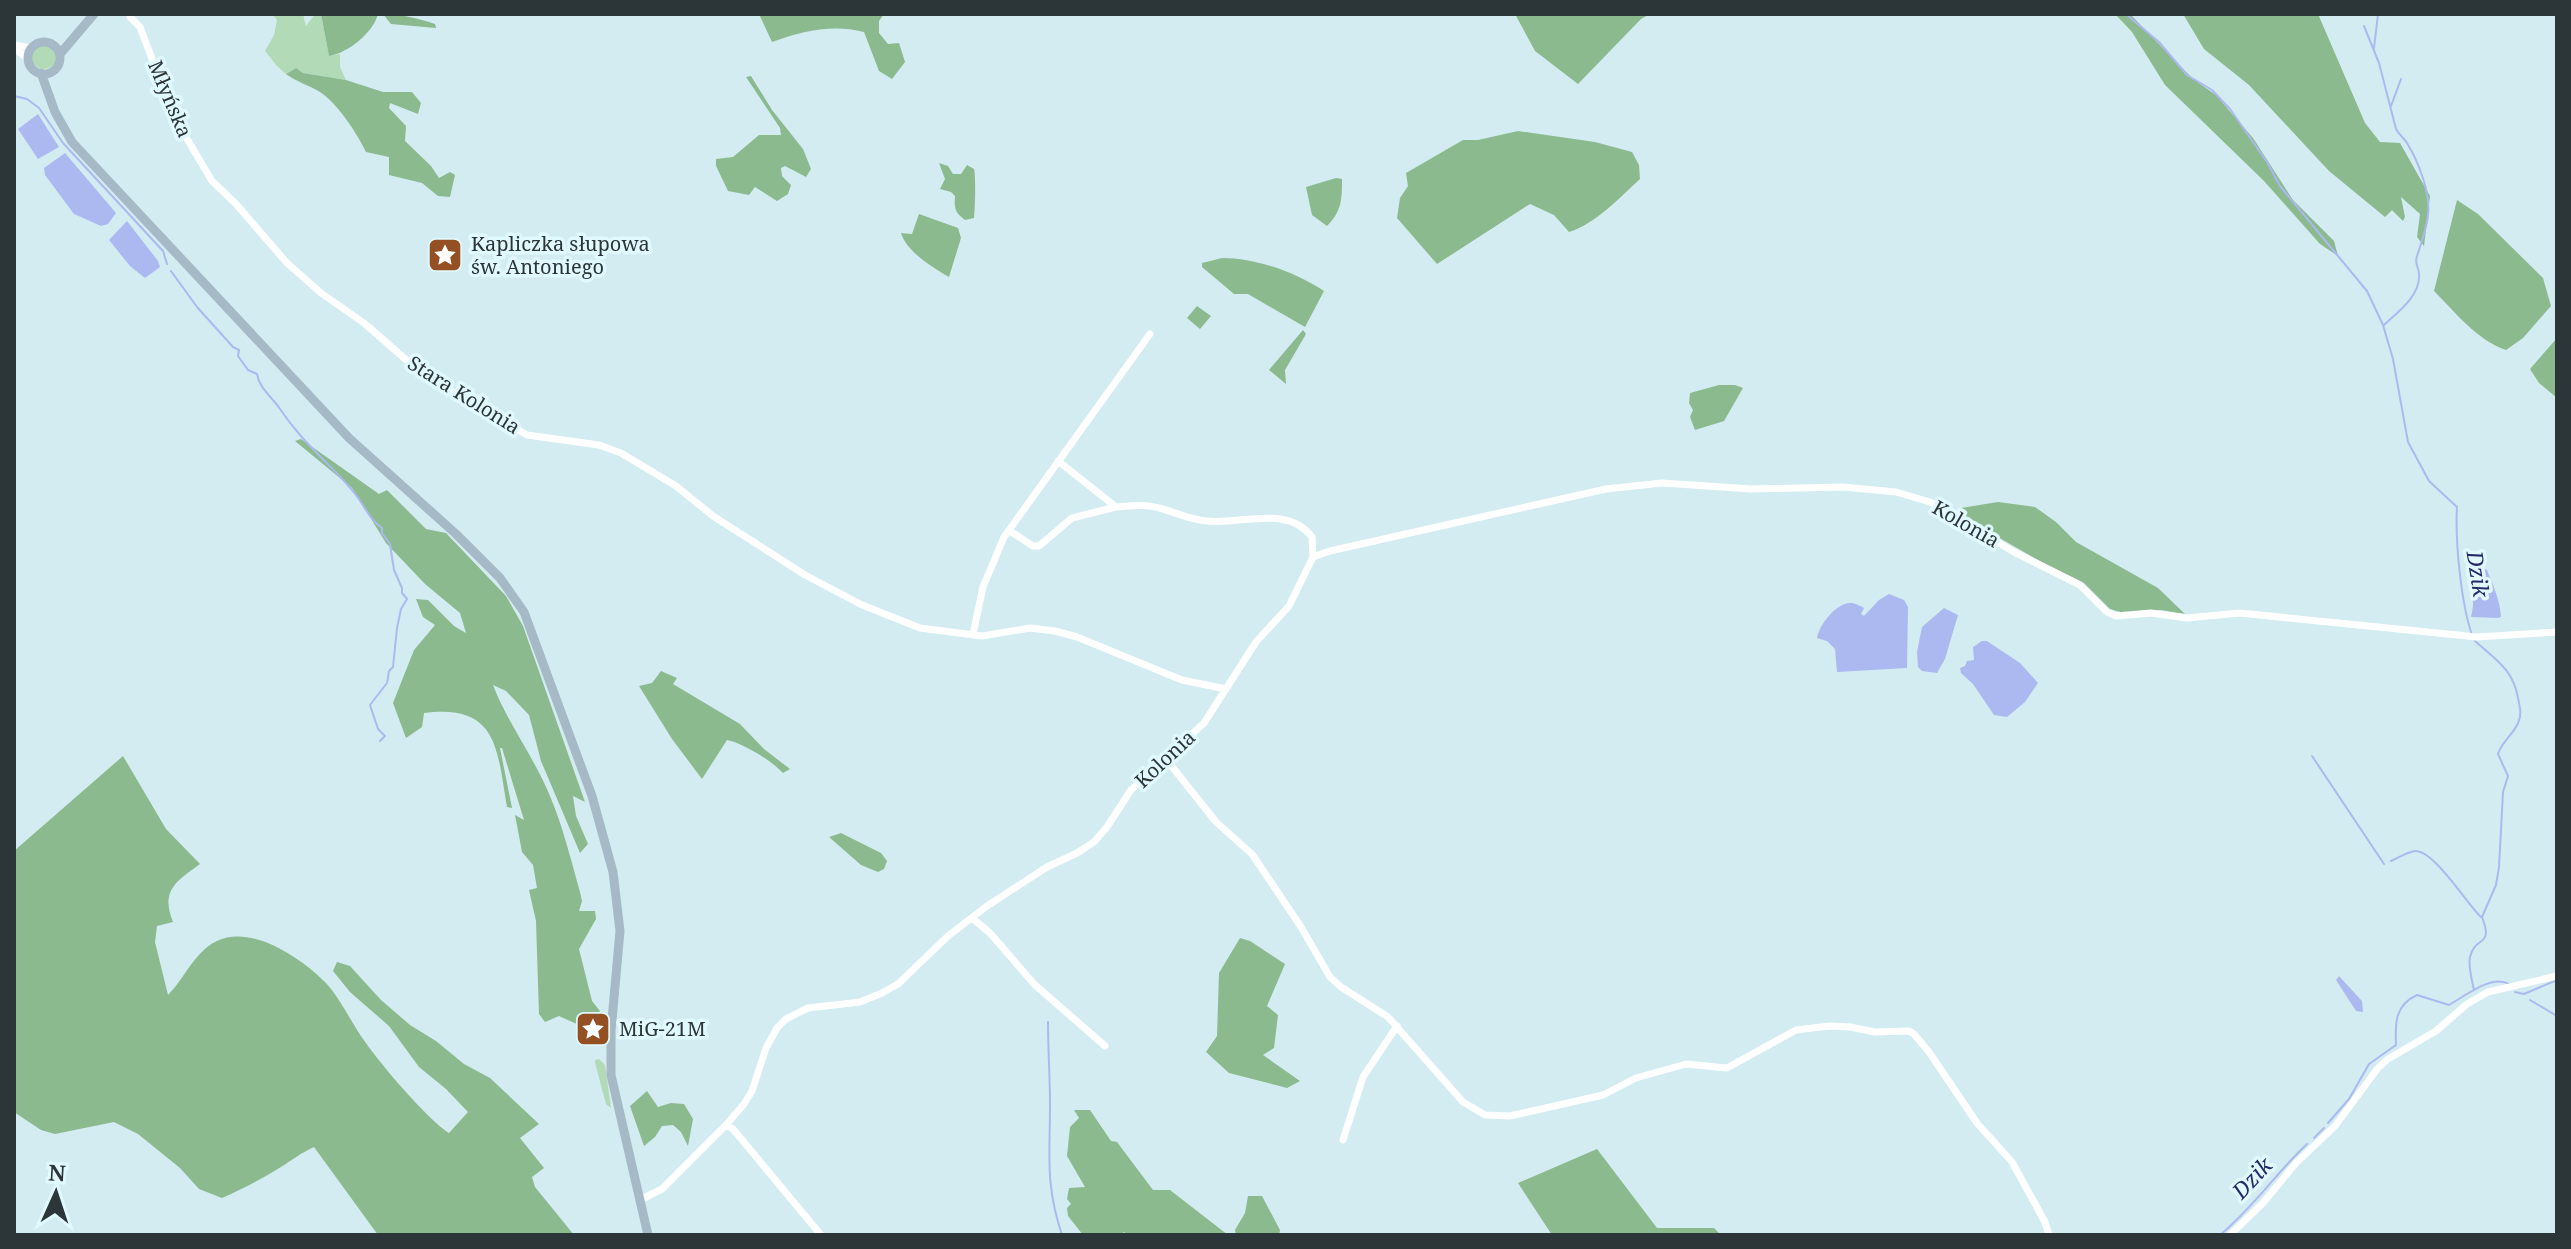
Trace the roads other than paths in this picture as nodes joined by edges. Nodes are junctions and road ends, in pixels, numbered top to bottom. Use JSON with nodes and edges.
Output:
{"nodes":[{"id":1,"x":94,"y":14,"type":"edge"},
{"id":2,"x":131,"y":16,"type":"edge"},
{"id":3,"x":73,"y":37,"type":"junction"},
{"id":4,"x":54,"y":45,"type":"junction"},
{"id":5,"x":14,"y":47,"type":"edge"},
{"id":6,"x":30,"y":53,"type":"junction"},
{"id":7,"x":60,"y":54,"type":"junction"},
{"id":8,"x":53,"y":71,"type":"junction"},
{"id":9,"x":41,"y":73,"type":"junction"},
{"id":10,"x":50,"y":94,"type":"junction"},
{"id":11,"x":212,"y":181,"type":"joint"},
{"id":12,"x":1150,"y":334,"type":"dead end"},
{"id":13,"x":1058,"y":461,"type":"junction"},
{"id":14,"x":1116,"y":507,"type":"junction"},
{"id":15,"x":1010,"y":531,"type":"junction"},
{"id":16,"x":1313,"y":557,"type":"junction"},
{"id":17,"x":2557,"y":632,"type":"edge"},
{"id":18,"x":973,"y":634,"type":"junction"},
{"id":19,"x":1226,"y":689,"type":"junction"},
{"id":20,"x":1166,"y":759,"type":"junction"},
{"id":21,"x":972,"y":918,"type":"junction"},
{"id":22,"x":2557,"y":976,"type":"edge"},
{"id":23,"x":1397,"y":1026,"type":"junction"},
{"id":24,"x":1105,"y":1046,"type":"dead end"},
{"id":25,"x":726,"y":1125,"type":"junction"},
{"id":26,"x":1343,"y":1140,"type":"dead end"},
{"id":27,"x":640,"y":1200,"type":"junction"},
{"id":28,"x":648,"y":1235,"type":"edge"},
{"id":29,"x":821,"y":1235,"type":"edge"},
{"id":30,"x":2049,"y":1235,"type":"edge"},
{"id":31,"x":2230,"y":1235,"type":"edge"}],
"edges":[{"from":1,"to":3,"type":"main road"},
{"from":2,"to":11,"type":"street","name":"Młyńska"},
{"from":3,"to":4,"type":"main road"},
{"from":3,"to":7,"type":"main road"},
{"from":4,"to":6,"type":"main road"},
{"from":4,"to":7,"type":"main road"},
{"from":5,"to":6,"type":"street"},
{"from":6,"to":9,"type":"main road"},
{"from":7,"to":8,"type":"main road"},
{"from":8,"to":9,"type":"main road"},
{"from":8,"to":10,"type":"main road"},
{"from":9,"to":10,"type":"main road"},
{"from":10,"to":27,"type":"main road"},
{"from":11,"to":18,"type":"street","name":"Stara Kolonia"},
{"from":12,"to":13,"type":"street"},
{"from":13,"to":14,"type":"street"},
{"from":13,"to":15,"type":"street"},
{"from":14,"to":15,"type":"street"},
{"from":14,"to":16,"type":"street","name":"Kolonia"},
{"from":15,"to":18,"type":"street"},
{"from":16,"to":17,"type":"street","name":"Kolonia"},
{"from":16,"to":19,"type":"street","name":"Kolonia"},
{"from":18,"to":19,"type":"street","name":"Stara Kolonia"},
{"from":19,"to":20,"type":"street","name":"Kolonia"},
{"from":20,"to":21,"type":"street","name":"Kolonia"},
{"from":20,"to":23,"type":"street"},
{"from":21,"to":24,"type":"street"},
{"from":21,"to":25,"type":"street","name":"Kolonia"},
{"from":22,"to":31,"type":"street"},
{"from":23,"to":26,"type":"street"},
{"from":23,"to":30,"type":"street"},
{"from":25,"to":27,"type":"street","name":"Kolonia"},
{"from":25,"to":29,"type":"street"},
{"from":27,"to":28,"type":"main road"}]}
